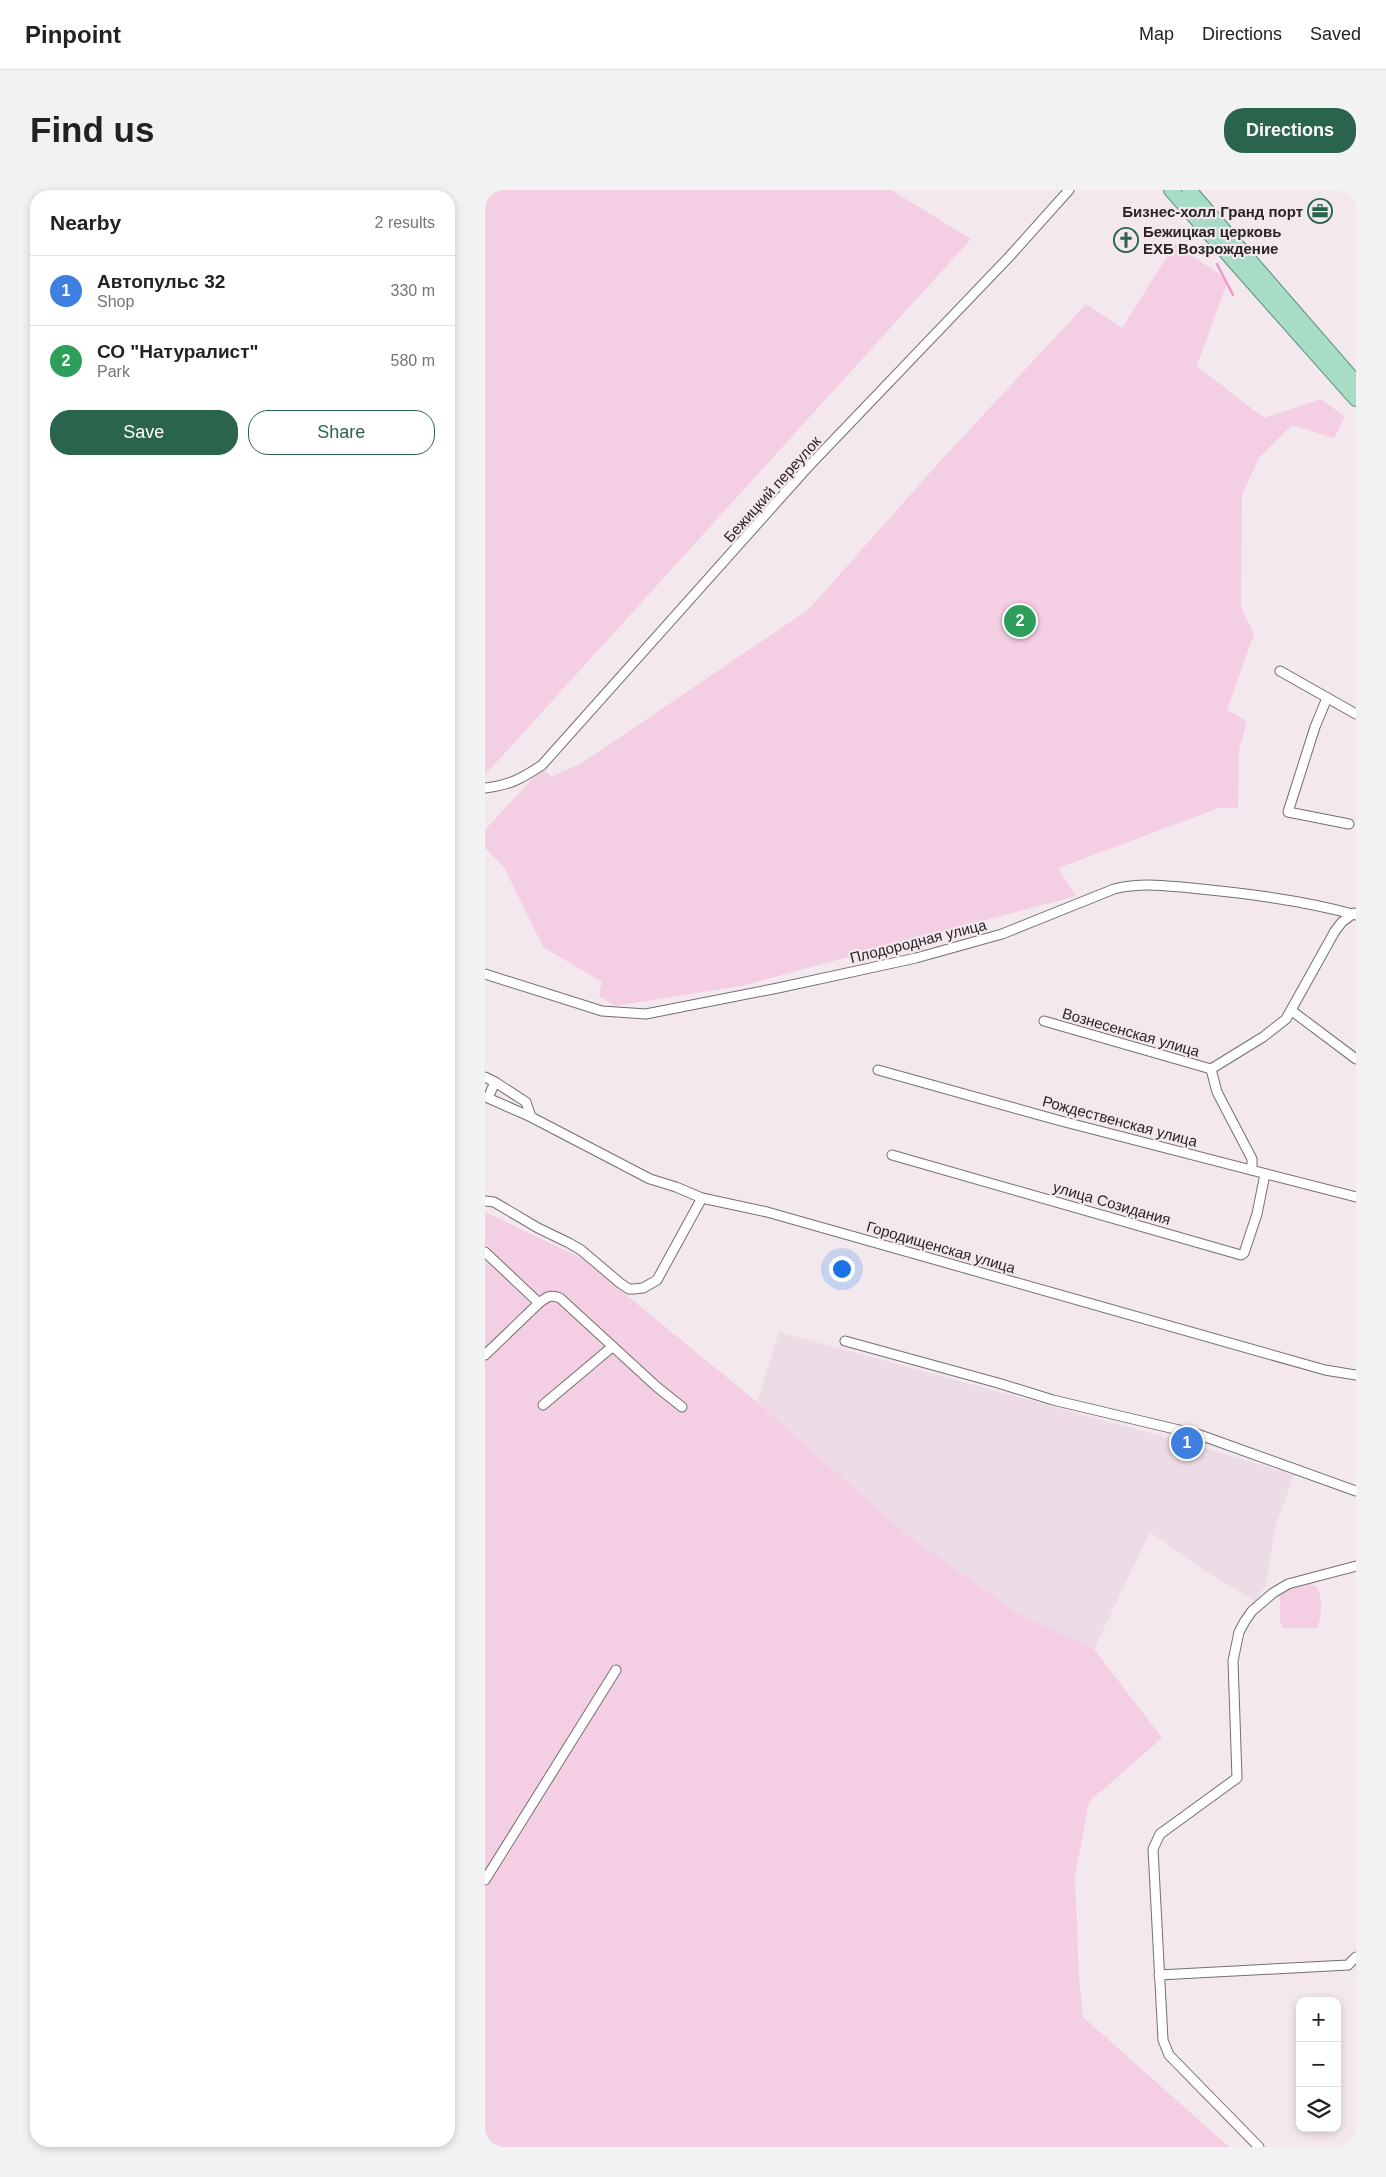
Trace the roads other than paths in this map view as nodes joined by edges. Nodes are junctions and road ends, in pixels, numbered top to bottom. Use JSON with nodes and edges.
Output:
{"nodes":[{"id":1,"x":1069,"y":190,"type":"edge"},
{"id":2,"x":1189,"y":190,"type":"edge"},
{"id":3,"x":1172,"y":192,"type":"edge"},
{"id":4,"x":1356,"y":383,"type":"edge"},
{"id":5,"x":1356,"y":399,"type":"edge"},
{"id":6,"x":1280,"y":671,"type":"dead end"},
{"id":7,"x":1327,"y":698,"type":"junction"},
{"id":8,"x":1356,"y":714,"type":"edge"},
{"id":9,"x":485,"y":788,"type":"edge"},
{"id":10,"x":1349,"y":824,"type":"dead end"},
{"id":11,"x":1355,"y":914,"type":"edge"},
{"id":12,"x":485,"y":974,"type":"edge"},
{"id":13,"x":1292,"y":1011,"type":"junction"},
{"id":14,"x":1044,"y":1021,"type":"dead end"},
{"id":15,"x":1356,"y":1060,"type":"edge"},
{"id":16,"x":1211,"y":1069,"type":"junction"},
{"id":17,"x":877,"y":1070,"type":"dead end"},
{"id":18,"x":485,"y":1077,"type":"edge"},
{"id":19,"x":495,"y":1082,"type":"junction"},
{"id":20,"x":487,"y":1097,"type":"edge"},
{"id":21,"x":531,"y":1117,"type":"junction"},
{"id":22,"x":892,"y":1155,"type":"dead end"},
{"id":23,"x":1251,"y":1170,"type":"junction"},
{"id":24,"x":1265,"y":1174,"type":"junction"},
{"id":25,"x":1356,"y":1197,"type":"edge"},
{"id":26,"x":702,"y":1198,"type":"junction"},
{"id":27,"x":485,"y":1201,"type":"edge"},
{"id":28,"x":485,"y":1252,"type":"edge"},
{"id":29,"x":539,"y":1303,"type":"junction"},
{"id":30,"x":845,"y":1341,"type":"dead end"},
{"id":31,"x":612,"y":1347,"type":"junction"},
{"id":32,"x":485,"y":1355,"type":"edge"},
{"id":33,"x":1356,"y":1375,"type":"edge"},
{"id":34,"x":543,"y":1405,"type":"dead end"},
{"id":35,"x":682,"y":1407,"type":"dead end"},
{"id":36,"x":1356,"y":1491,"type":"edge"},
{"id":37,"x":1356,"y":1566,"type":"edge"},
{"id":38,"x":616,"y":1670,"type":"dead end"},
{"id":39,"x":485,"y":1880,"type":"edge"},
{"id":40,"x":1356,"y":1957,"type":"edge"},
{"id":41,"x":1159,"y":1976,"type":"junction"},
{"id":42,"x":1259,"y":2147,"type":"edge"}],
"edges":[{"from":1,"to":9,"type":"street","name":"Бежицкий переулок"},
{"from":2,"to":4,"type":"main road"},
{"from":3,"to":5,"type":"main road"},
{"from":6,"to":7,"type":"street"},
{"from":7,"to":8,"type":"street"},
{"from":7,"to":10,"type":"street"},
{"from":11,"to":12,"type":"street","name":"Плодородная улица"},
{"from":11,"to":13,"type":"street"},
{"from":13,"to":15,"type":"street"},
{"from":13,"to":16,"type":"street"},
{"from":14,"to":16,"type":"street","name":"Вознесенская улица"},
{"from":16,"to":23,"type":"street"},
{"from":17,"to":23,"type":"street","name":"Рождественская улица"},
{"from":18,"to":19,"type":"street"},
{"from":19,"to":20,"type":"street","name":"Городищенская улица"},
{"from":19,"to":21,"type":"street"},
{"from":20,"to":21,"type":"street","name":"Городищенская улица"},
{"from":21,"to":26,"type":"street","name":"Городищенская улица"},
{"from":22,"to":24,"type":"street","name":"улица Созидания"},
{"from":23,"to":24,"type":"street","name":"Рождественская улица"},
{"from":24,"to":25,"type":"street","name":"Рождественская улица"},
{"from":26,"to":27,"type":"street"},
{"from":26,"to":33,"type":"street","name":"Городищенская улица"},
{"from":28,"to":29,"type":"street"},
{"from":29,"to":31,"type":"street"},
{"from":29,"to":32,"type":"street"},
{"from":30,"to":36,"type":"street"},
{"from":31,"to":34,"type":"street"},
{"from":31,"to":35,"type":"street"},
{"from":37,"to":41,"type":"street"},
{"from":38,"to":39,"type":"street"},
{"from":40,"to":41,"type":"street"},
{"from":41,"to":42,"type":"street"}]}
